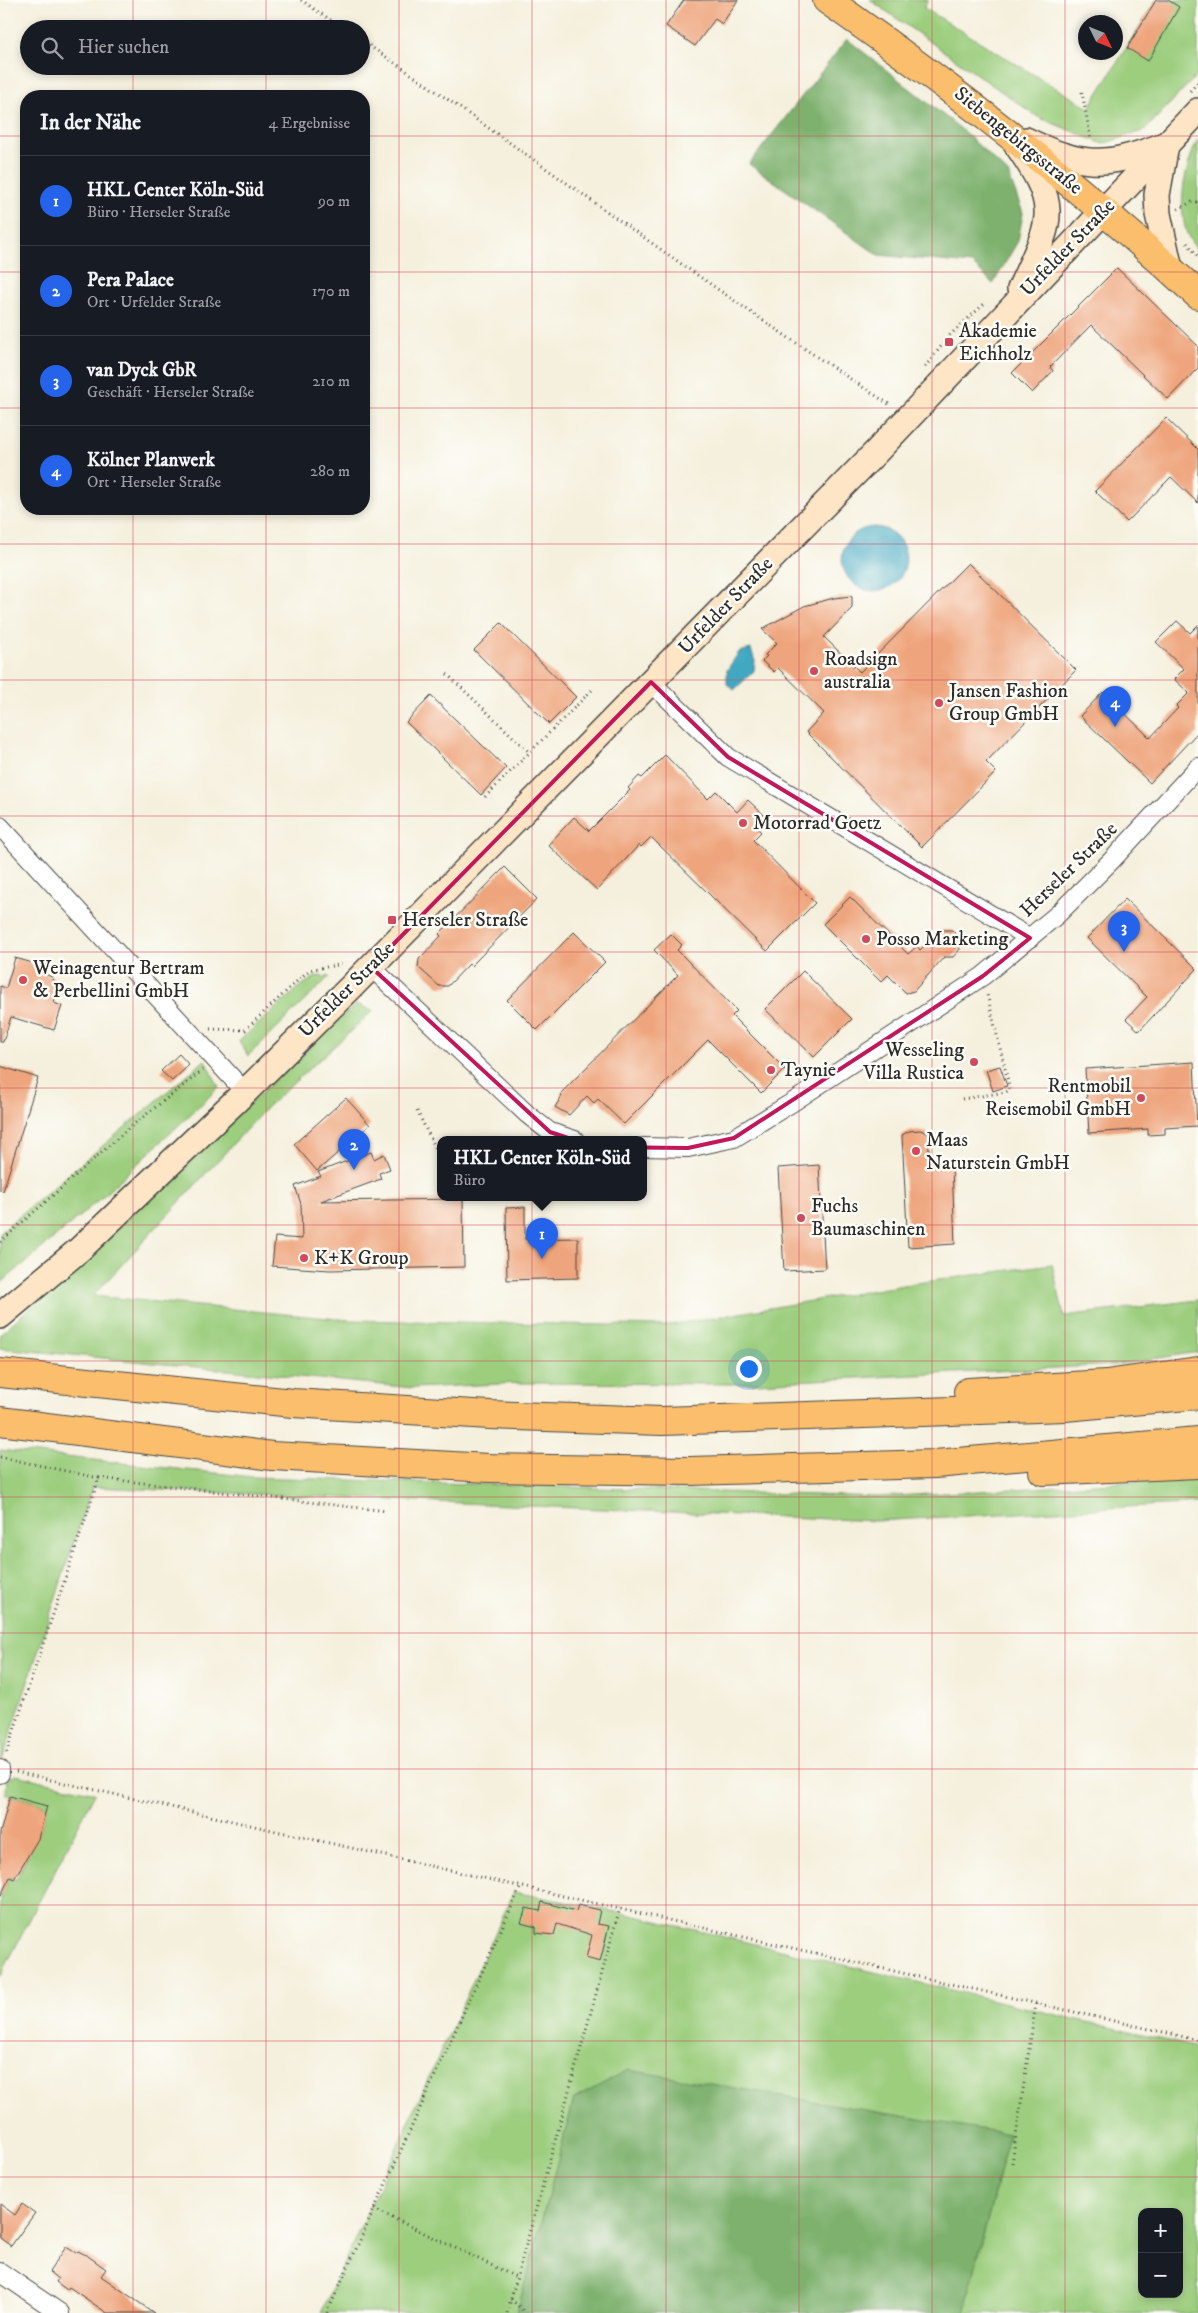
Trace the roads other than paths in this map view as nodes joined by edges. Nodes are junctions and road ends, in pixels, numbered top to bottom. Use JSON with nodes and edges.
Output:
{"nodes":[{"id":1,"x":827,"y":0,"type":"edge"},
{"id":2,"x":1192,"y":103,"type":"edge"},
{"id":3,"x":1007,"y":131,"type":"junction"},
{"id":4,"x":1166,"y":145,"type":"junction"},
{"id":5,"x":1104,"y":210,"type":"junction"},
{"id":6,"x":1170,"y":269,"type":"junction"},
{"id":7,"x":1198,"y":296,"type":"edge"},
{"id":8,"x":1012,"y":307,"type":"junction"},
{"id":9,"x":651,"y":682,"type":"junction"},
{"id":10,"x":1198,"y":767,"type":"edge"},
{"id":11,"x":0,"y":826,"type":"edge"},
{"id":12,"x":1030,"y":938,"type":"junction"},
{"id":13,"x":371,"y":967,"type":"junction"},
{"id":14,"x":245,"y":1092,"type":"junction"},
{"id":15,"x":562,"y":1136,"type":"edge"},
{"id":16,"x":647,"y":1148,"type":"edge"},
{"id":17,"x":0,"y":1316,"type":"edge"},
{"id":18,"x":1198,"y":1372,"type":"edge"},
{"id":19,"x":0,"y":1373,"type":"edge"},
{"id":20,"x":1198,"y":1396,"type":"edge"},
{"id":21,"x":0,"y":1421,"type":"edge"},
{"id":22,"x":662,"y":1421,"type":"junction"},
{"id":23,"x":1198,"y":1441,"type":"edge"},
{"id":24,"x":935,"y":1464,"type":"junction"},
{"id":25,"x":1198,"y":1464,"type":"edge"},
{"id":26,"x":0,"y":2272,"type":"edge"},
{"id":27,"x":60,"y":2313,"type":"edge"}],
"edges":[{"from":1,"to":3,"type":"main road","name":"Siebengebirgsstraße"},
{"from":2,"to":4,"type":"main road","name":"Urfelder Straße"},
{"from":3,"to":4,"type":"main road"},
{"from":3,"to":5,"type":"main road","name":"Siebengebirgsstraße"},
{"from":3,"to":8,"type":"main road"},
{"from":4,"to":5,"type":"main road","name":"Urfelder Straße"},
{"from":4,"to":6,"type":"main road"},
{"from":5,"to":6,"type":"main road","name":"Siebengebirgsstraße"},
{"from":5,"to":8,"type":"main road","name":"Urfelder Straße"},
{"from":6,"to":7,"type":"main road","name":"Siebengebirgsstraße"},
{"from":8,"to":9,"type":"main road","name":"Urfelder Straße"},
{"from":9,"to":12,"type":"street"},
{"from":9,"to":13,"type":"main road","name":"Urfelder Straße"},
{"from":10,"to":12,"type":"street","name":"Herseler Straße"},
{"from":11,"to":14,"type":"street"},
{"from":12,"to":16,"type":"street","name":"Herseler Straße"},
{"from":13,"to":14,"type":"main road","name":"Urfelder Straße"},
{"from":13,"to":15,"type":"street"},
{"from":14,"to":17,"type":"main road","name":"Urfelder Straße"},
{"from":18,"to":22,"type":"main road"},
{"from":19,"to":22,"type":"main road"},
{"from":20,"to":22,"type":"main road"},
{"from":21,"to":24,"type":"main road"},
{"from":23,"to":24,"type":"main road"},
{"from":24,"to":25,"type":"main road"},
{"from":26,"to":27,"type":"street"}]}
